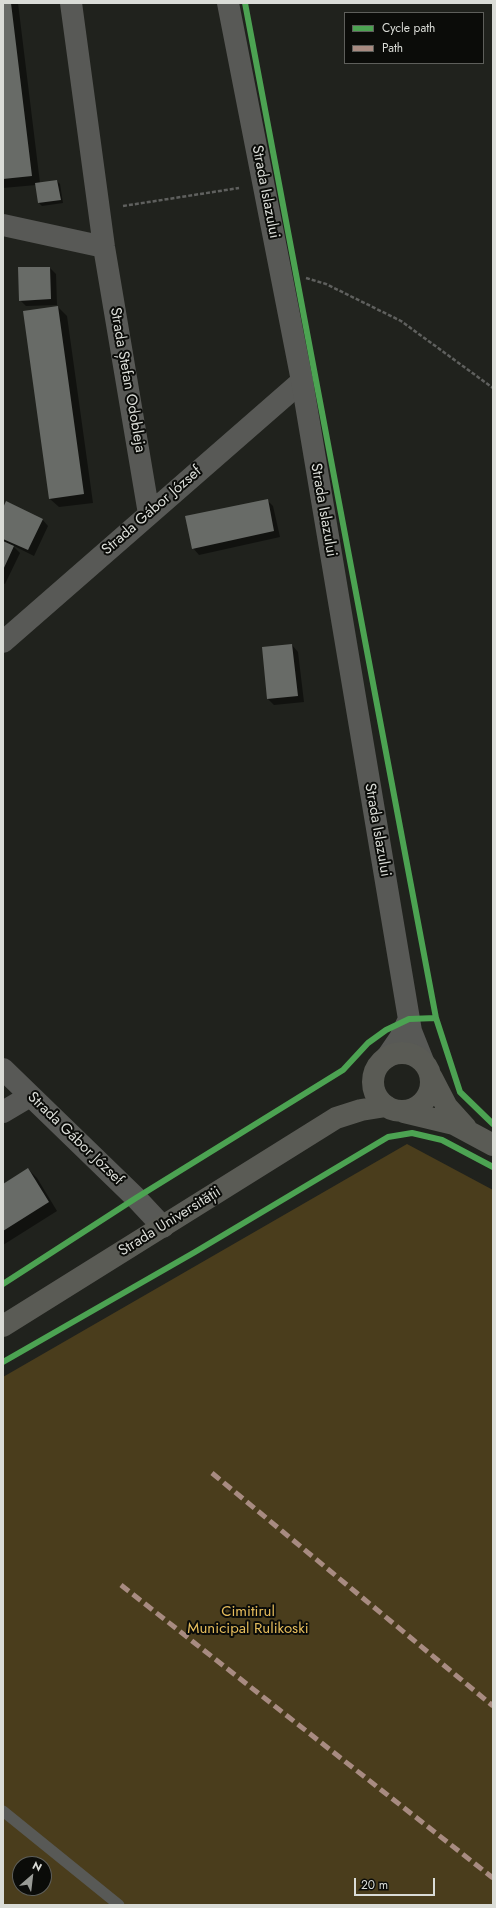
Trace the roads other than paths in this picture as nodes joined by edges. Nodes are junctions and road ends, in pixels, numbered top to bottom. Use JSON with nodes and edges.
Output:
{"nodes":[{"id":1,"x":71,"y":3,"type":"edge"},
{"id":2,"x":228,"y":3,"type":"edge"},
{"id":3,"x":3,"y":225,"type":"edge"},
{"id":4,"x":104,"y":247,"type":"junction"},
{"id":5,"x":302,"y":381,"type":"junction"},
{"id":6,"x":149,"y":514,"type":"junction"},
{"id":7,"x":3,"y":642,"type":"edge"},
{"id":8,"x":409,"y":1019,"type":"junction"},
{"id":9,"x":381,"y":1064,"type":"junction"},
{"id":10,"x":3,"y":1069,"type":"edge"},
{"id":11,"x":427,"y":1070,"type":"junction"},
{"id":12,"x":30,"y":1096,"type":"junction"},
{"id":13,"x":395,"y":1109,"type":"junction"},
{"id":14,"x":3,"y":1112,"type":"edge"},
{"id":15,"x":336,"y":1118,"type":"junction"},
{"id":16,"x":471,"y":1133,"type":"junction"},
{"id":17,"x":493,"y":1145,"type":"edge"},
{"id":18,"x":163,"y":1227,"type":"junction"},
{"id":19,"x":3,"y":1326,"type":"edge"},
{"id":20,"x":3,"y":1810,"type":"edge"},
{"id":21,"x":119,"y":1905,"type":"edge"}],
"edges":[{"from":1,"to":4,"type":"street","name":"Strada Ștefan Odobleja"},
{"from":2,"to":5,"type":"street","name":"Strada Islazului"},
{"from":3,"to":4,"type":"street"},
{"from":4,"to":6,"type":"street","name":"Strada Ștefan Odobleja"},
{"from":5,"to":6,"type":"street","name":"Strada Gábor József"},
{"from":5,"to":8,"type":"street","name":"Strada Islazului"},
{"from":6,"to":7,"type":"street","name":"Strada Gábor József"},
{"from":8,"to":9,"type":"street"},
{"from":8,"to":11,"type":"street","name":"Strada Islazului"},
{"from":9,"to":11,"type":"main road"},
{"from":9,"to":13,"type":"main road"},
{"from":9,"to":15,"type":"main road","name":"Strada Universității"},
{"from":10,"to":12,"type":"street","name":"Strada Gábor József"},
{"from":11,"to":13,"type":"main road"},
{"from":11,"to":16,"type":"main road","name":"Strada Universității"},
{"from":12,"to":14,"type":"street"},
{"from":12,"to":18,"type":"street","name":"Strada Gábor József"},
{"from":13,"to":15,"type":"main road","name":"Strada Universității"},
{"from":13,"to":16,"type":"main road","name":"Strada Universității"},
{"from":15,"to":18,"type":"main road","name":"Strada Universității"},
{"from":16,"to":17,"type":"main road","name":"Strada Universității"},
{"from":18,"to":19,"type":"main road","name":"Strada Universității"},
{"from":20,"to":21,"type":"lane"}]}
